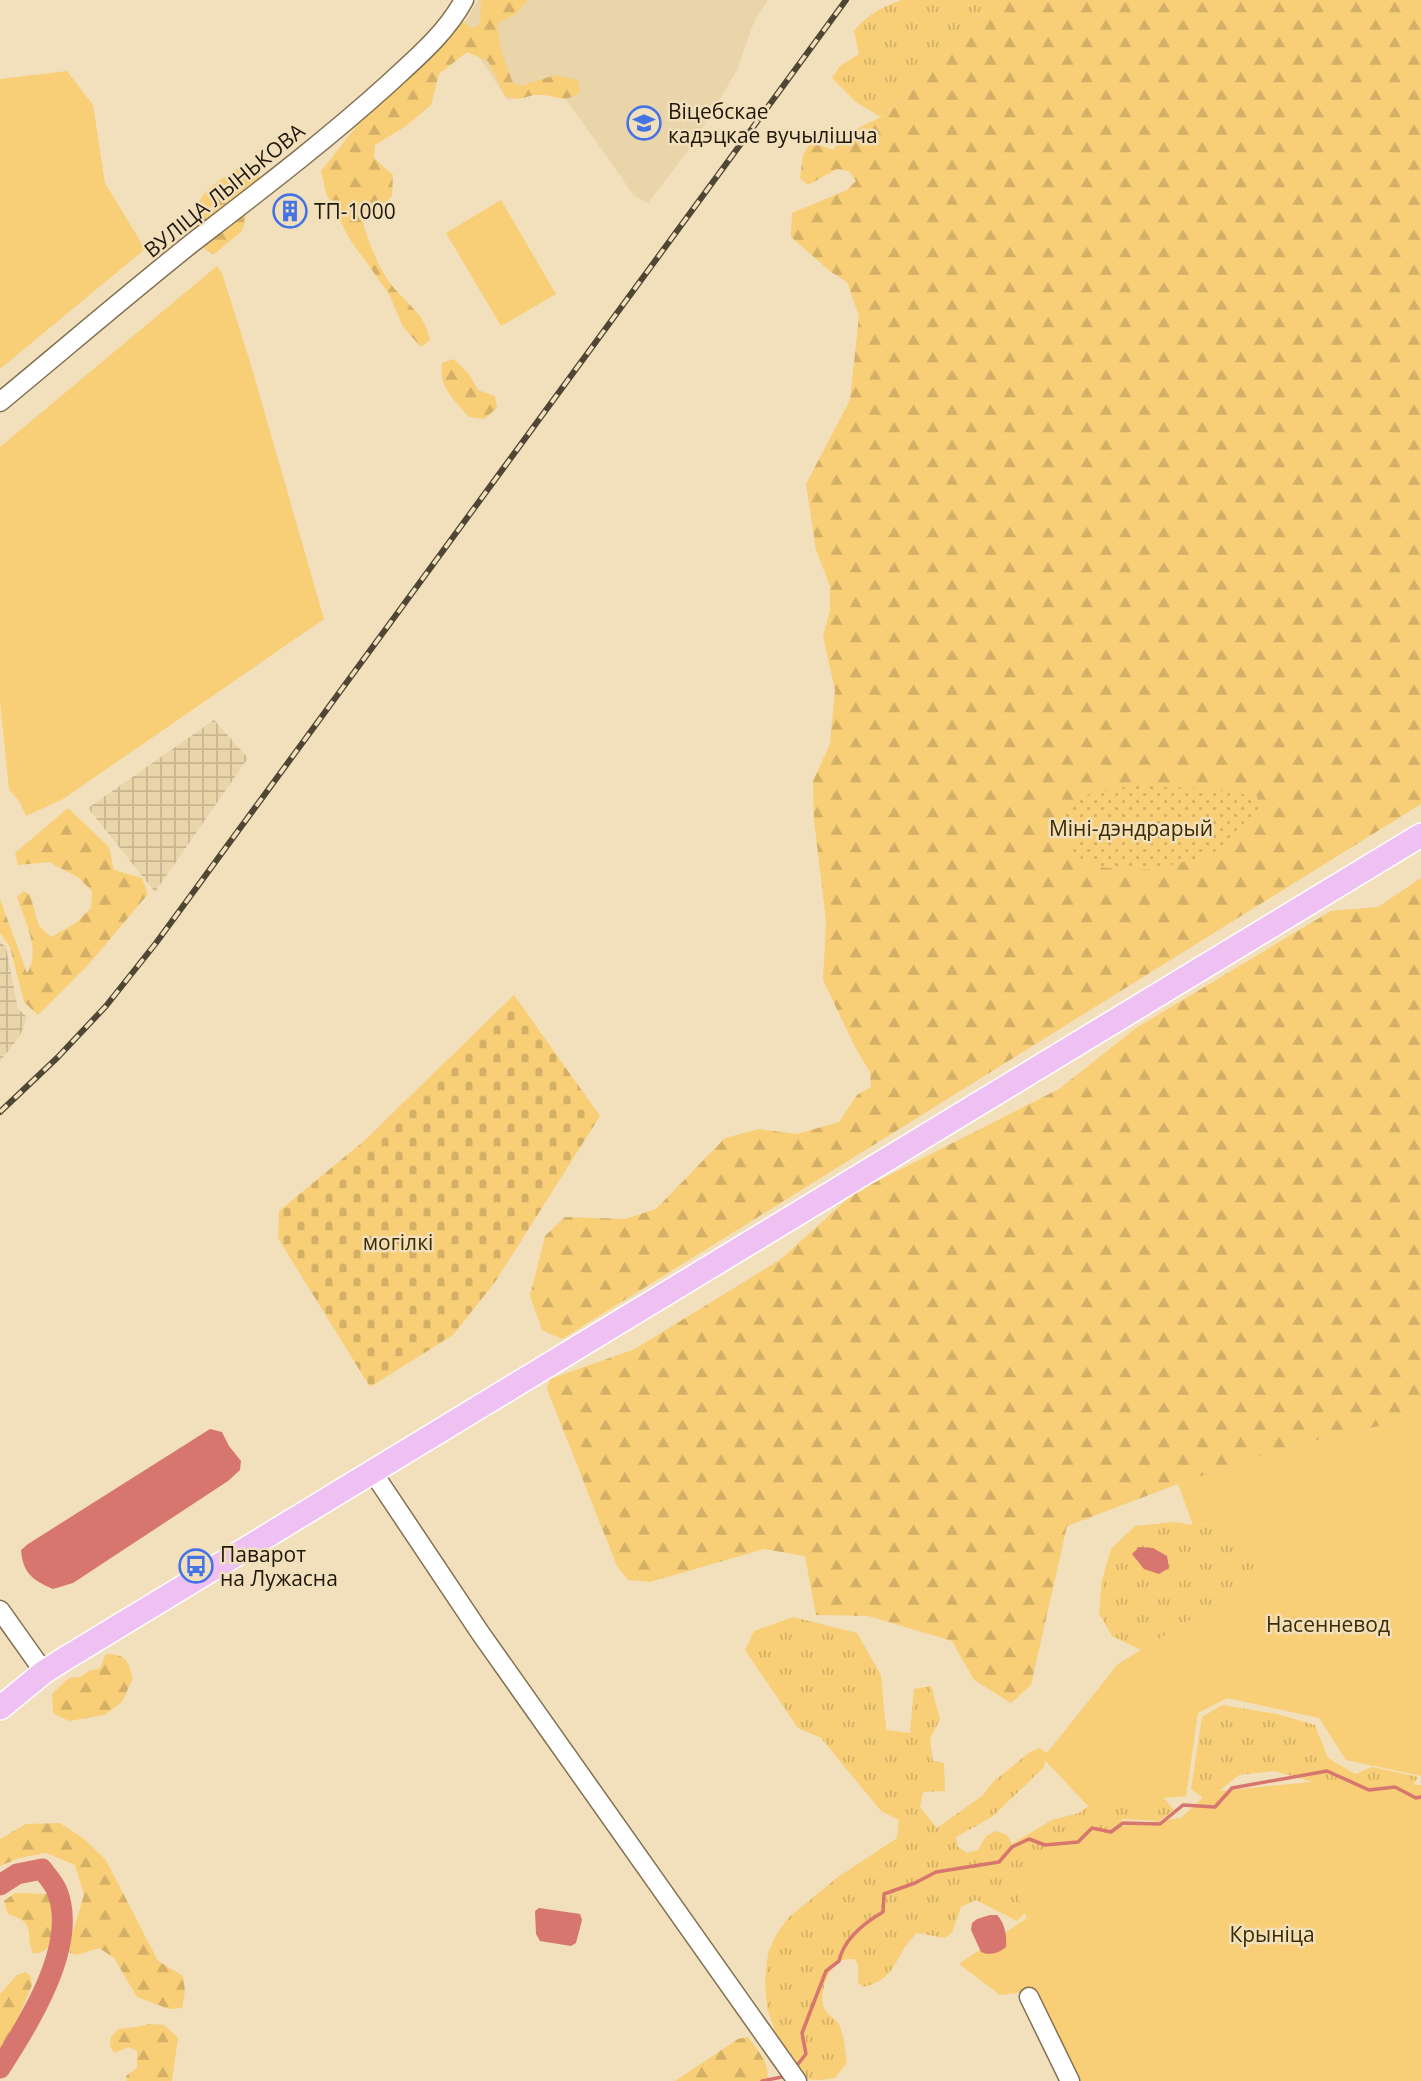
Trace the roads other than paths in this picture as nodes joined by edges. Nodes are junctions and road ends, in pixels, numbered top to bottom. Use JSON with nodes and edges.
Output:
{"nodes":[{"id":1,"x":464,"y":0,"type":"edge"},
{"id":2,"x":0,"y":402,"type":"edge"},
{"id":3,"x":1421,"y":835,"type":"edge"},
{"id":4,"x":372,"y":1471,"type":"junction"},
{"id":5,"x":0,"y":1610,"type":"edge"},
{"id":6,"x":44,"y":1672,"type":"junction"},
{"id":7,"x":0,"y":1708,"type":"edge"},
{"id":8,"x":1029,"y":1997,"type":"dead end"},
{"id":9,"x":797,"y":2081,"type":"edge"},
{"id":10,"x":1070,"y":2081,"type":"edge"}],
"edges":[{"from":1,"to":2,"type":"street","name":"ВУЛІЦА ЛЫНЬКОВА"},
{"from":3,"to":4,"type":"main road"},
{"from":4,"to":6,"type":"main road"},
{"from":4,"to":9,"type":"street"},
{"from":5,"to":6,"type":"street"},
{"from":6,"to":7,"type":"main road"},
{"from":8,"to":10,"type":"street"}]}
